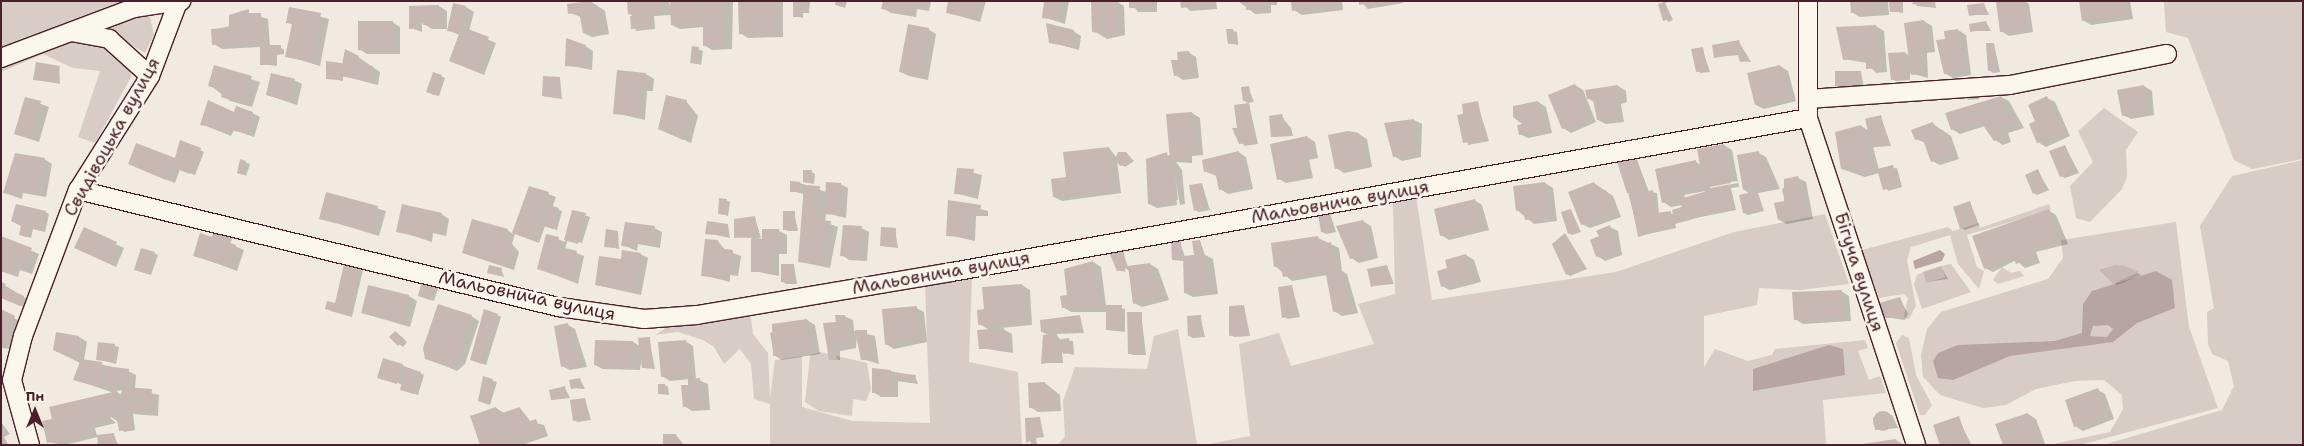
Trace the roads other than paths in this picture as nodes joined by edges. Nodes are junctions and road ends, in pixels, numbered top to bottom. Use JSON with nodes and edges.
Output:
{"nodes":[{"id":1,"x":1808,"y":1,"type":"edge"},
{"id":2,"x":180,"y":2,"type":"edge"},
{"id":3,"x":68,"y":32,"type":"junction"},
{"id":4,"x":2168,"y":54,"type":"dead end"},
{"id":5,"x":1,"y":58,"type":"edge"},
{"id":6,"x":150,"y":76,"type":"junction"},
{"id":7,"x":1808,"y":99,"type":"junction"},
{"id":8,"x":1808,"y":118,"type":"junction"},
{"id":9,"x":78,"y":190,"type":"junction"},
{"id":10,"x":30,"y":445,"type":"edge"},
{"id":11,"x":1916,"y":445,"type":"edge"}],
"edges":[{"from":1,"to":7,"type":"street","name":"Бігуча вулиця"},
{"from":2,"to":3,"type":"street"},
{"from":2,"to":6,"type":"street","name":"Свидівоцька вулиця"},
{"from":3,"to":5,"type":"street"},
{"from":3,"to":6,"type":"street"},
{"from":4,"to":7,"type":"street"},
{"from":6,"to":9,"type":"street","name":"Свидівоцька вулиця"},
{"from":7,"to":8,"type":"street","name":"Бігуча вулиця"},
{"from":8,"to":9,"type":"street","name":"Мальовнича вулиця"},
{"from":8,"to":11,"type":"street","name":"Бігуча вулиця"},
{"from":9,"to":10,"type":"street","name":"Свидівоцька вулиця"}]}
